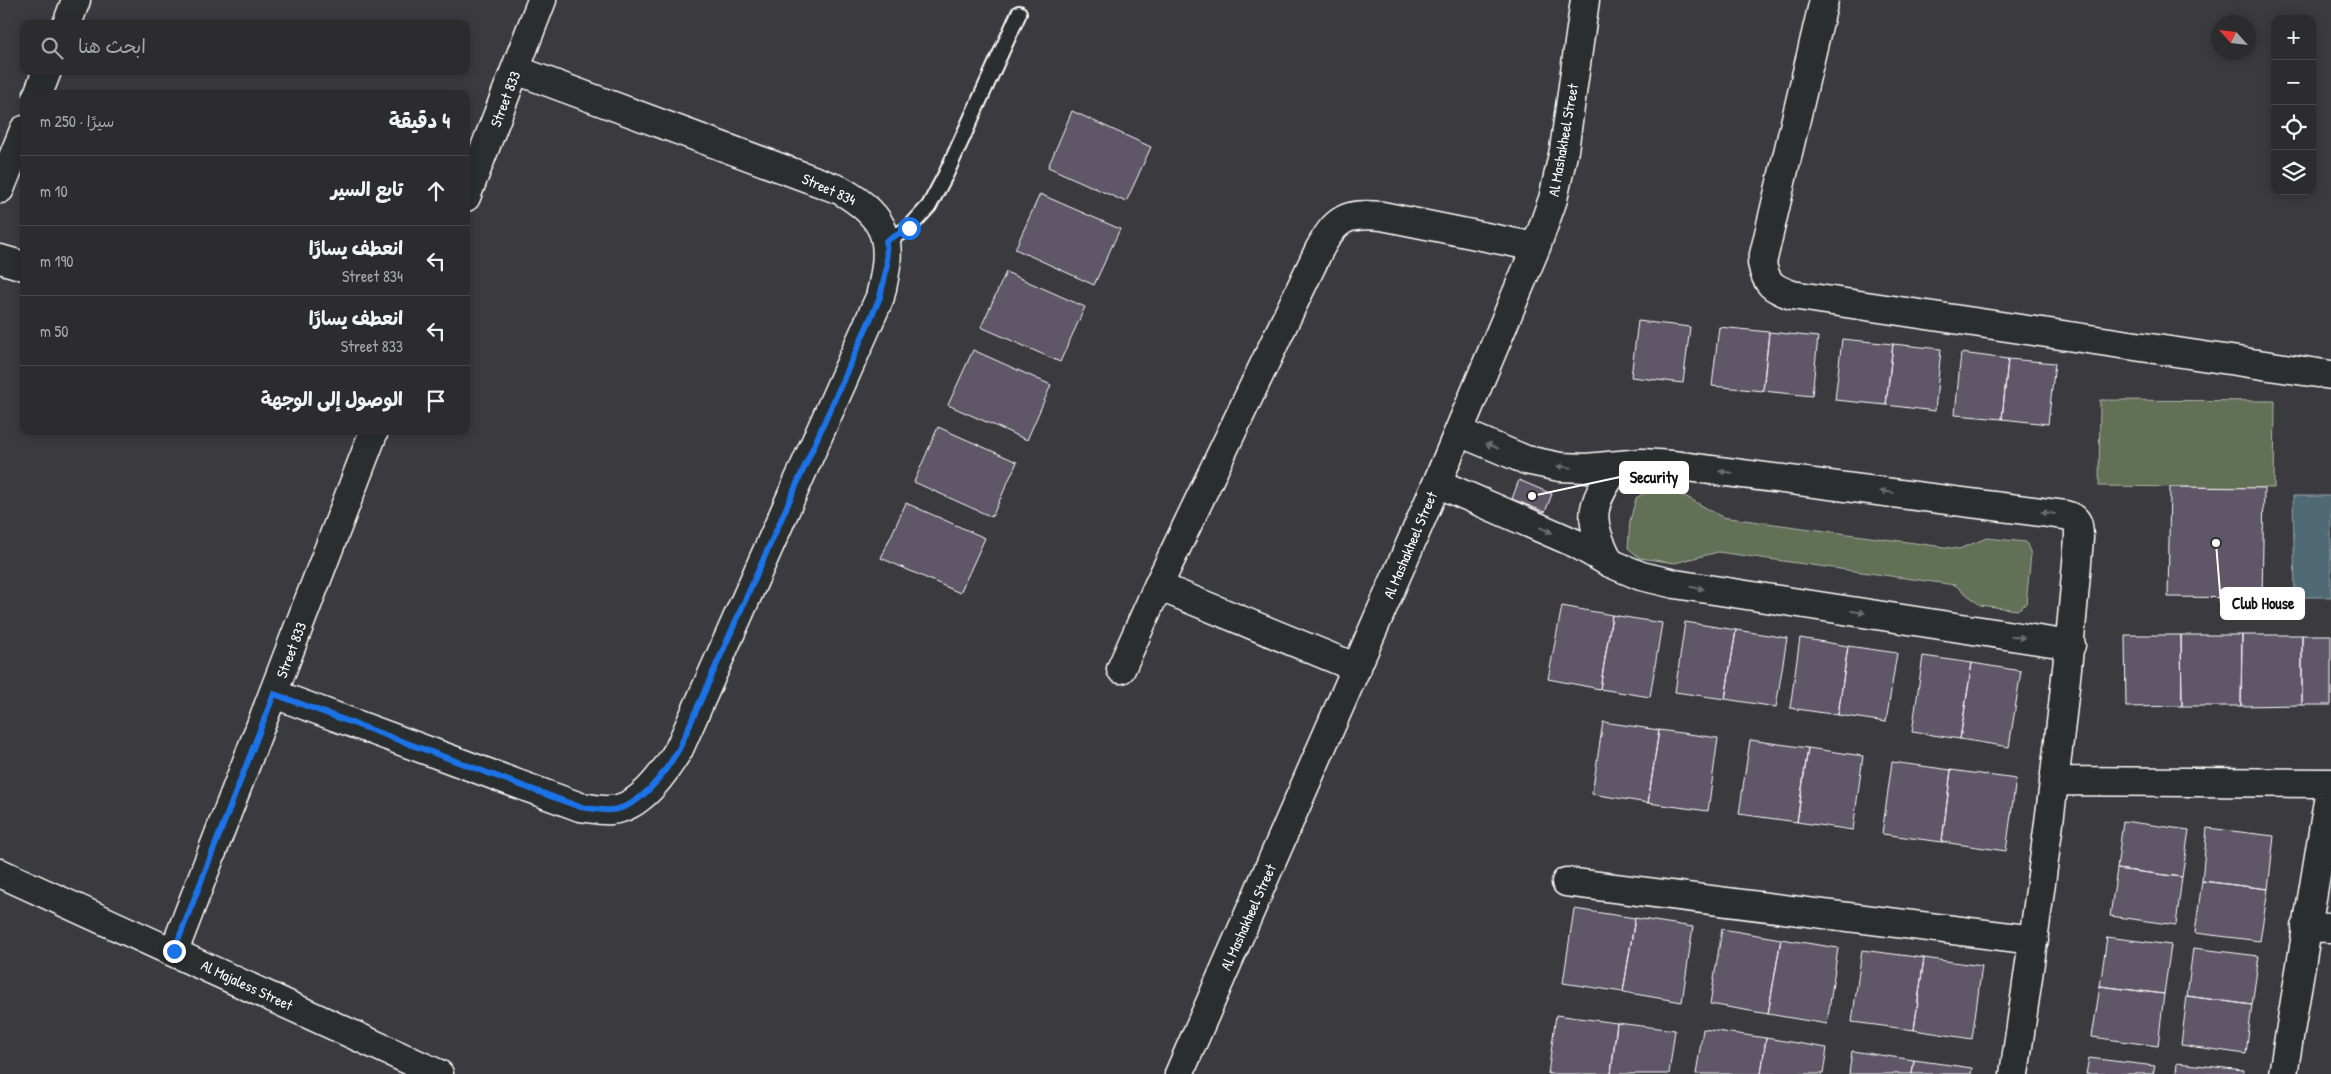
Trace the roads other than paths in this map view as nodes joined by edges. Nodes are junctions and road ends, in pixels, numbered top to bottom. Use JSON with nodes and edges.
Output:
{"nodes":[{"id":1,"x":76,"y":0,"type":"edge"},
{"id":2,"x":542,"y":0,"type":"edge"},
{"id":3,"x":1585,"y":0,"type":"edge"},
{"id":4,"x":1824,"y":0,"type":"edge"},
{"id":5,"x":1019,"y":13,"type":"dead end"},
{"id":6,"x":68,"y":20,"type":"edge"},
{"id":7,"x":516,"y":70,"type":"junction"},
{"id":8,"x":46,"y":75,"type":"edge"},
{"id":9,"x":40,"y":90,"type":"edge"},
{"id":10,"x":20,"y":140,"type":"edge"},
{"id":11,"x":470,"y":187,"type":"edge"},
{"id":12,"x":0,"y":188,"type":"edge"},
{"id":13,"x":886,"y":241,"type":"junction"},
{"id":14,"x":1536,"y":247,"type":"junction"},
{"id":15,"x":0,"y":260,"type":"edge"},
{"id":16,"x":20,"y":265,"type":"edge"},
{"id":17,"x":2331,"y":375,"type":"edge"},
{"id":18,"x":1459,"y":432,"type":"junction"},
{"id":19,"x":372,"y":435,"type":"edge"},
{"id":20,"x":1617,"y":467,"type":"junction"},
{"id":21,"x":1437,"y":482,"type":"junction"},
{"id":22,"x":1610,"y":564,"type":"junction"},
{"id":23,"x":1158,"y":586,"type":"junction"},
{"id":24,"x":2071,"y":645,"type":"junction"},
{"id":25,"x":1357,"y":668,"type":"junction"},
{"id":26,"x":1121,"y":669,"type":"dead end"},
{"id":27,"x":274,"y":694,"type":"junction"},
{"id":28,"x":2054,"y":782,"type":"junction"},
{"id":29,"x":2331,"y":783,"type":"edge"},
{"id":30,"x":0,"y":873,"type":"edge"},
{"id":31,"x":1566,"y":882,"type":"dead end"},
{"id":32,"x":2319,"y":927,"type":"edge"},
{"id":33,"x":2034,"y":940,"type":"junction"},
{"id":34,"x":174,"y":951,"type":"junction"},
{"id":35,"x":438,"y":1074,"type":"edge"},
{"id":36,"x":1179,"y":1074,"type":"edge"},
{"id":37,"x":2014,"y":1074,"type":"edge"},
{"id":38,"x":2283,"y":1074,"type":"edge"}],
"edges":[{"from":1,"to":6,"type":"street"},
{"from":2,"to":7,"type":"street","name":"Street 833"},
{"from":3,"to":14,"type":"street","name":"Al Mashakheel Street"},
{"from":4,"to":17,"type":"street"},
{"from":5,"to":13,"type":"lane"},
{"from":7,"to":11,"type":"street","name":"Street 833"},
{"from":7,"to":13,"type":"street","name":"Street 834"},
{"from":8,"to":9,"type":"street"},
{"from":10,"to":12,"type":"street"},
{"from":13,"to":27,"type":"street","name":"Street 834"},
{"from":14,"to":18,"type":"street","name":"Al Mashakheel Street"},
{"from":14,"to":23,"type":"street"},
{"from":15,"to":16,"type":"street"},
{"from":20,"to":18,"type":"street","one_way":true},
{"from":18,"to":21,"type":"street","name":"Al Mashakheel Street"},
{"from":19,"to":27,"type":"street","name":"Street 833"},
{"from":20,"to":22,"type":"street"},
{"from":24,"to":20,"type":"street","one_way":true},
{"from":21,"to":22,"type":"street","one_way":true},
{"from":21,"to":25,"type":"street","name":"Al Mashakheel Street"},
{"from":22,"to":24,"type":"street","one_way":true},
{"from":23,"to":25,"type":"street"},
{"from":23,"to":26,"type":"street"},
{"from":24,"to":28,"type":"street"},
{"from":25,"to":36,"type":"street","name":"Al Mashakheel Street"},
{"from":27,"to":34,"type":"street","name":"Street 833"},
{"from":28,"to":29,"type":"street"},
{"from":28,"to":33,"type":"street"},
{"from":29,"to":32,"type":"street"},
{"from":30,"to":34,"type":"street","name":"Al Majaless Street"},
{"from":31,"to":33,"type":"street"},
{"from":32,"to":38,"type":"street"},
{"from":33,"to":37,"type":"street"},
{"from":34,"to":35,"type":"street","name":"Al Majaless Street"}]}
